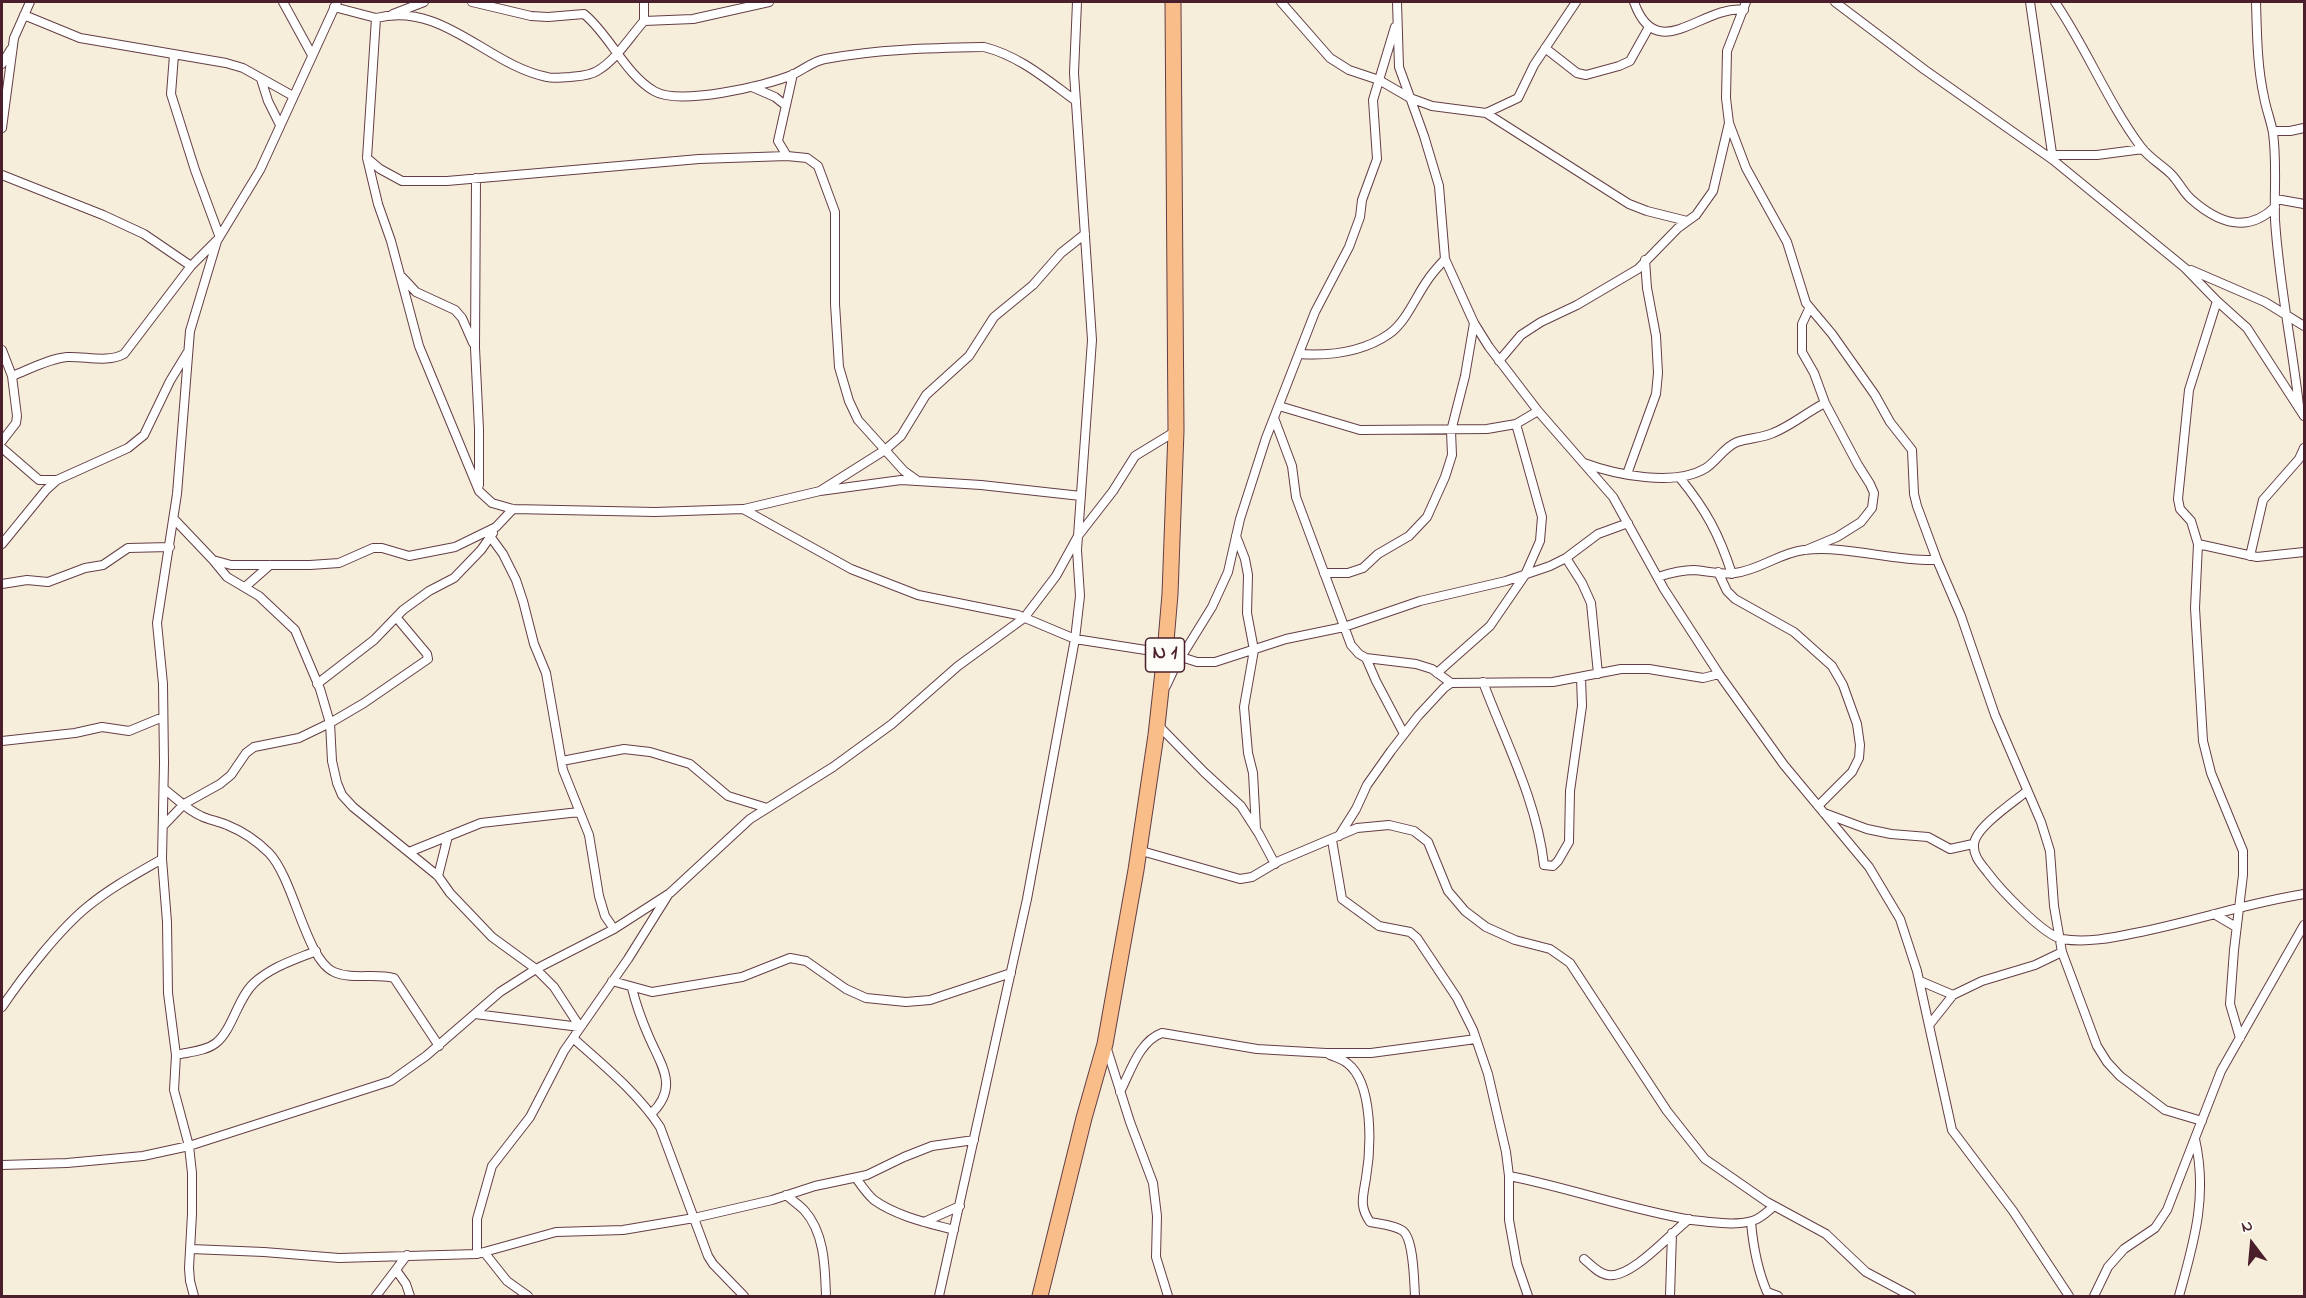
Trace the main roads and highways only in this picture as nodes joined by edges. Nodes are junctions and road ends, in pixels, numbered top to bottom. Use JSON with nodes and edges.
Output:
{"nodes":[{"id":1,"x":1173,"y":2,"type":"edge"},
{"id":2,"x":1040,"y":1296,"type":"edge"}],
"edges":[{"from":1,"to":2,"type":"highway","number":"N 1"}]}
